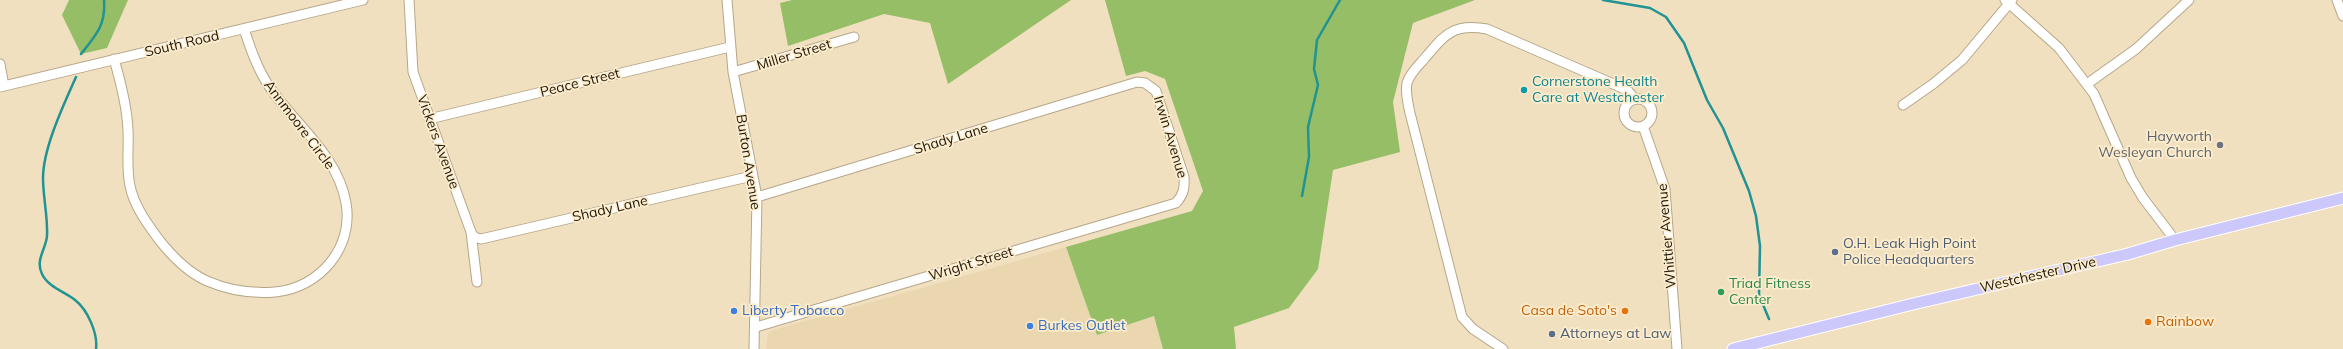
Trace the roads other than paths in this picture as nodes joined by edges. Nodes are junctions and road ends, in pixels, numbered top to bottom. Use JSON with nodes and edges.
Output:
{"nodes":[{"id":1,"x":363,"y":0,"type":"edge"},
{"id":2,"x":409,"y":0,"type":"edge"},
{"id":3,"x":727,"y":0,"type":"edge"},
{"id":4,"x":2189,"y":0,"type":"edge"},
{"id":5,"x":2337,"y":0,"type":"edge"},
{"id":6,"x":2009,"y":1,"type":"edge"},
{"id":7,"x":2343,"y":16,"type":"edge"},
{"id":8,"x":244,"y":29,"type":"junction"},
{"id":9,"x":854,"y":37,"type":"dead end"},
{"id":10,"x":730,"y":46,"type":"junction"},
{"id":11,"x":114,"y":59,"type":"junction"},
{"id":12,"x":0,"y":64,"type":"edge"},
{"id":13,"x":733,"y":72,"type":"junction"},
{"id":14,"x":1145,"y":82,"type":"joint"},
{"id":15,"x":2087,"y":84,"type":"junction"},
{"id":16,"x":2,"y":87,"type":"edge"},
{"id":17,"x":1635,"y":99,"type":"junction"},
{"id":18,"x":1903,"y":105,"type":"dead end"},
{"id":19,"x":429,"y":119,"type":"junction"},
{"id":20,"x":1643,"y":126,"type":"junction"},
{"id":21,"x":752,"y":176,"type":"junction"},
{"id":22,"x":1182,"y":196,"type":"joint"},
{"id":23,"x":757,"y":197,"type":"junction"},
{"id":24,"x":2343,"y":198,"type":"edge"},
{"id":25,"x":470,"y":232,"type":"junction"},
{"id":26,"x":2175,"y":240,"type":"junction"},
{"id":27,"x":477,"y":282,"type":"dead end"},
{"id":28,"x":756,"y":327,"type":"junction"},
{"id":29,"x":754,"y":349,"type":"edge"},
{"id":30,"x":1503,"y":349,"type":"edge"},
{"id":31,"x":1677,"y":349,"type":"edge"},
{"id":32,"x":1733,"y":349,"type":"edge"}],
"edges":[{"from":1,"to":8,"type":"street","name":"South Road"},
{"from":2,"to":19,"type":"street","name":"Vickers Avenue"},
{"from":3,"to":10,"type":"street","name":"Burton Avenue"},
{"from":4,"to":15,"type":"street"},
{"from":5,"to":7,"type":"street"},
{"from":6,"to":15,"type":"street"},
{"from":6,"to":18,"type":"street"},
{"from":8,"to":11,"type":"street","name":"South Road"},
{"from":8,"to":11,"type":"street","name":"Annmoore Circle"},
{"from":9,"to":13,"type":"street","name":"Miller Street"},
{"from":10,"to":13,"type":"street","name":"Burton Avenue"},
{"from":10,"to":19,"type":"street","name":"Peace Street"},
{"from":11,"to":16,"type":"street","name":"South Road"},
{"from":12,"to":16,"type":"street"},
{"from":13,"to":21,"type":"street","name":"Burton Avenue"},
{"from":14,"to":22,"type":"street","name":"Irwin Avenue"},
{"from":14,"to":23,"type":"street","name":"Shady Lane"},
{"from":15,"to":26,"type":"street"},
{"from":17,"to":20,"type":"street"},
{"from":17,"to":20,"type":"street"},
{"from":17,"to":30,"type":"street"},
{"from":19,"to":25,"type":"street","name":"Vickers Avenue"},
{"from":20,"to":31,"type":"street","name":"Whittier Avenue"},
{"from":21,"to":23,"type":"street","name":"Burton Avenue"},
{"from":21,"to":25,"type":"street","name":"Shady Lane"},
{"from":22,"to":28,"type":"street","name":"Wright Street"},
{"from":23,"to":28,"type":"street","name":"Burton Avenue"},
{"from":24,"to":26,"type":"main road","name":"Westchester Drive"},
{"from":25,"to":27,"type":"street","name":"Vickers Avenue"},
{"from":26,"to":32,"type":"main road","name":"Westchester Drive"},
{"from":28,"to":29,"type":"street","name":"Burton Avenue"}]}
